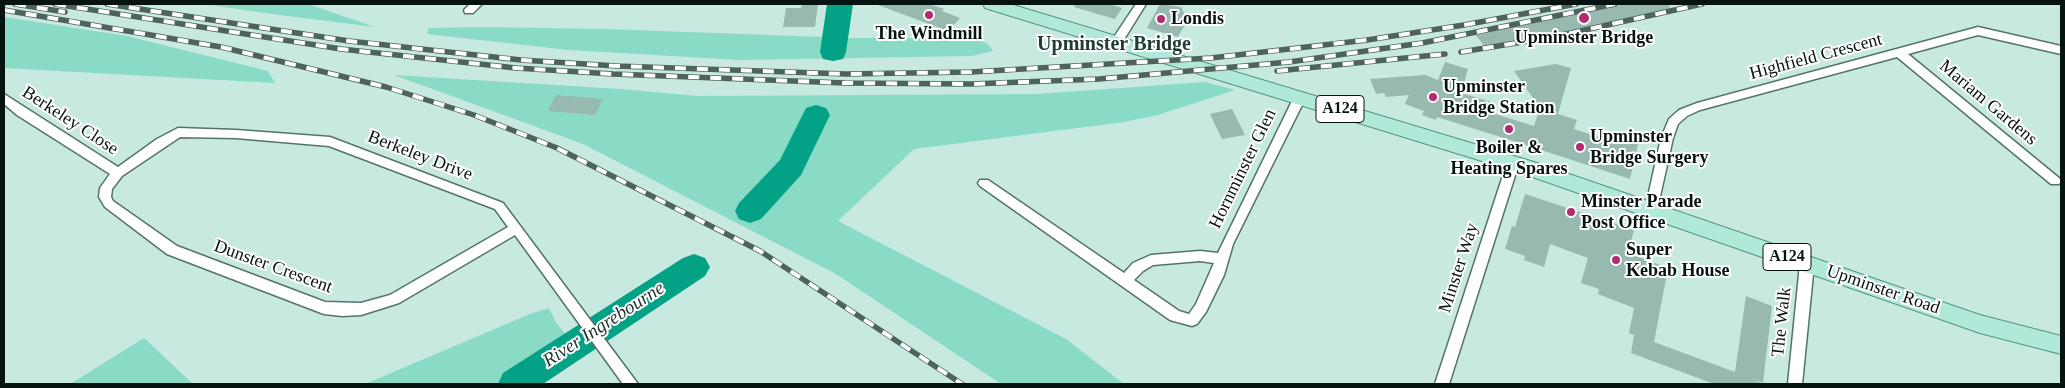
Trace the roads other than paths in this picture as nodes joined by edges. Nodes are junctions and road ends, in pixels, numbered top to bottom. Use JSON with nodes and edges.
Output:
{"nodes":[{"id":1,"x":991,"y":4,"type":"edge"},
{"id":2,"x":1141,"y":4,"type":"edge"},
{"id":3,"x":1116,"y":43,"type":"junction"},
{"id":4,"x":2061,"y":50,"type":"edge"},
{"id":5,"x":1899,"y":52,"type":"junction"},
{"id":6,"x":1300,"y":97,"type":"junction"},
{"id":7,"x":4,"y":98,"type":"edge"},
{"id":8,"x":1514,"y":164,"type":"junction"},
{"id":9,"x":118,"y":174,"type":"junction"},
{"id":10,"x":2055,"y":180,"type":"dead end"},
{"id":11,"x":984,"y":183,"type":"dead end"},
{"id":12,"x":1651,"y":210,"type":"junction"},
{"id":13,"x":517,"y":228,"type":"junction"},
{"id":14,"x":1221,"y":259,"type":"junction"},
{"id":15,"x":1807,"y":264,"type":"junction"},
{"id":16,"x":1126,"y":281,"type":"junction"},
{"id":17,"x":2061,"y":345,"type":"edge"},
{"id":18,"x":631,"y":384,"type":"edge"},
{"id":19,"x":1442,"y":384,"type":"edge"},
{"id":20,"x":1795,"y":384,"type":"edge"}],
"edges":[{"from":1,"to":3,"type":"main road","name":"Upminster Road","number":"A124"},
{"from":2,"to":3,"type":"street"},
{"from":3,"to":6,"type":"main road","name":"Upminster Road","number":"A124"},
{"from":4,"to":5,"type":"street","name":"Highfield Crescent"},
{"from":5,"to":10,"type":"street","name":"Mariam Gardens"},
{"from":5,"to":12,"type":"street","name":"Highfield Crescent"},
{"from":6,"to":8,"type":"main road","name":"Upminster Road","number":"A124"},
{"from":6,"to":14,"type":"street","name":"Hornminster Glen"},
{"from":7,"to":9,"type":"street","name":"Berkeley Close"},
{"from":8,"to":12,"type":"main road","name":"Upminster Road","number":"A124"},
{"from":8,"to":19,"type":"street","name":"Minster Way"},
{"from":9,"to":13,"type":"street","name":"Berkeley Drive"},
{"from":9,"to":13,"type":"street","name":"Dunster Crescent"},
{"from":11,"to":16,"type":"street","name":"Hornminster Glen"},
{"from":12,"to":15,"type":"main road","name":"Upminster Road","number":"A124"},
{"from":13,"to":18,"type":"street","name":"Berkeley Drive"},
{"from":14,"to":16,"type":"street"},
{"from":14,"to":16,"type":"street","name":"Hornminster Glen"},
{"from":15,"to":17,"type":"main road","name":"Upminster Road","number":"A124"},
{"from":15,"to":20,"type":"street","name":"The Walk"}]}
